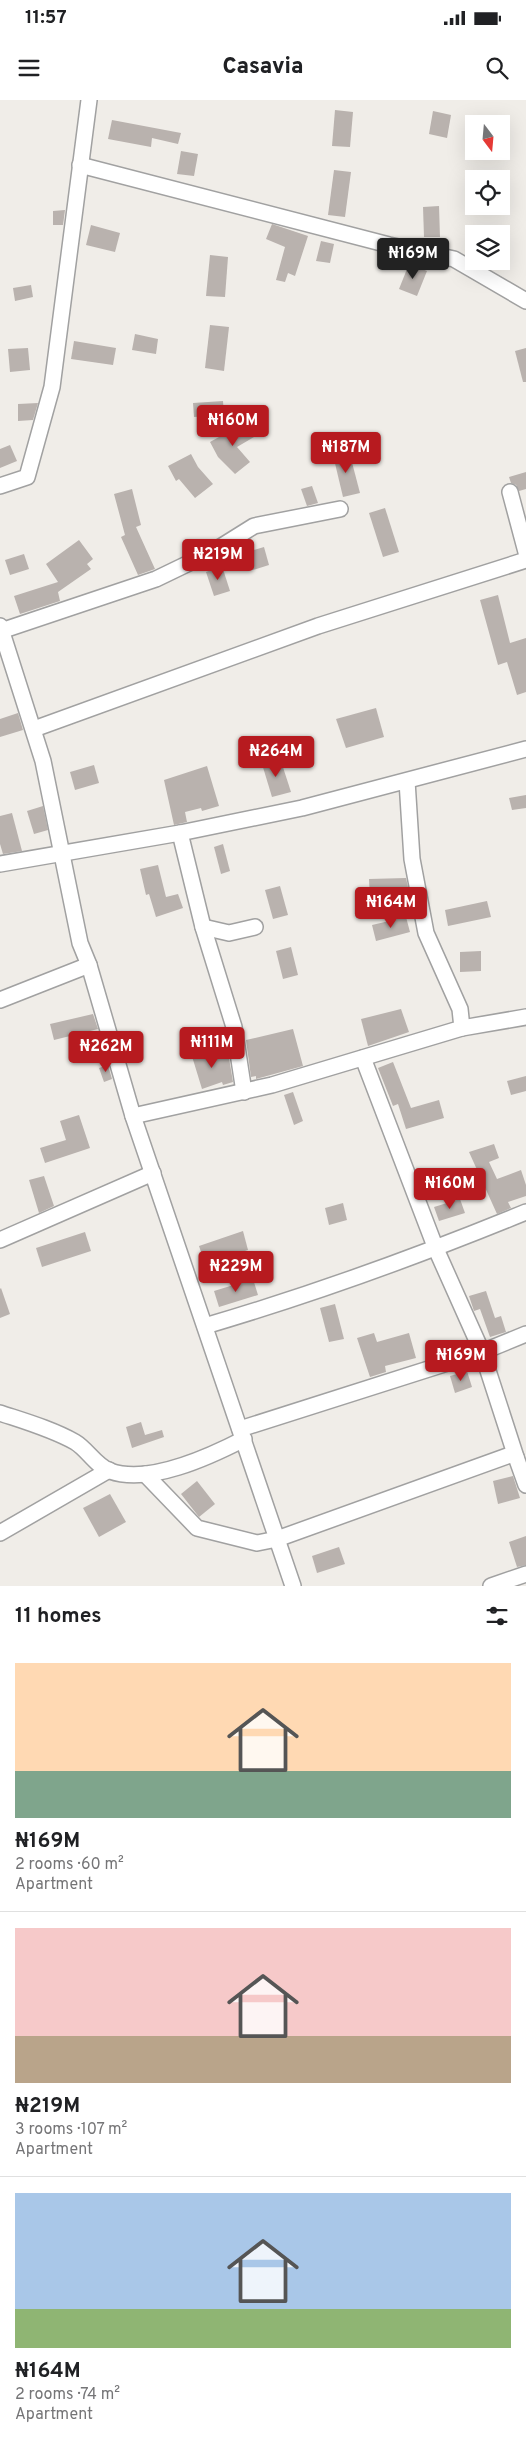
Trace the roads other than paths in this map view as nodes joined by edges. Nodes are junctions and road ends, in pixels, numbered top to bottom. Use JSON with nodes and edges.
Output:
{"nodes":[{"id":1,"x":89,"y":100,"type":"edge"},
{"id":2,"x":80,"y":165,"type":"junction"},
{"id":3,"x":526,"y":302,"type":"edge"},
{"id":4,"x":0,"y":486,"type":"edge"},
{"id":5,"x":510,"y":492,"type":"dead end"},
{"id":6,"x":340,"y":509,"type":"dead end"},
{"id":7,"x":526,"y":552,"type":"edge"},
{"id":8,"x":526,"y":560,"type":"edge"},
{"id":9,"x":1,"y":629,"type":"edge"},
{"id":10,"x":34,"y":730,"type":"junction"},
{"id":11,"x":526,"y":749,"type":"edge"},
{"id":12,"x":407,"y":781,"type":"junction"},
{"id":13,"x":180,"y":833,"type":"junction"},
{"id":14,"x":62,"y":854,"type":"junction"},
{"id":15,"x":0,"y":864,"type":"edge"},
{"id":16,"x":204,"y":927,"type":"junction"},
{"id":17,"x":255,"y":927,"type":"dead end"},
{"id":18,"x":89,"y":965,"type":"junction"},
{"id":19,"x":0,"y":1000,"type":"edge"},
{"id":20,"x":526,"y":1017,"type":"edge"},
{"id":21,"x":462,"y":1028,"type":"junction"},
{"id":22,"x":363,"y":1058,"type":"junction"},
{"id":23,"x":244,"y":1092,"type":"junction"},
{"id":24,"x":133,"y":1116,"type":"junction"},
{"id":25,"x":153,"y":1173,"type":"junction"},
{"id":26,"x":526,"y":1212,"type":"edge"},
{"id":27,"x":0,"y":1240,"type":"edge"},
{"id":28,"x":436,"y":1249,"type":"junction"},
{"id":29,"x":205,"y":1326,"type":"junction"},
{"id":30,"x":526,"y":1334,"type":"edge"},
{"id":31,"x":482,"y":1352,"type":"junction"},
{"id":32,"x":0,"y":1413,"type":"edge"},
{"id":33,"x":242,"y":1434,"type":"junction"},
{"id":34,"x":518,"y":1452,"type":"edge"},
{"id":35,"x":108,"y":1470,"type":"junction"},
{"id":36,"x":145,"y":1474,"type":"junction"},
{"id":37,"x":526,"y":1485,"type":"edge"},
{"id":38,"x":0,"y":1533,"type":"edge"},
{"id":39,"x":277,"y":1539,"type":"junction"},
{"id":40,"x":526,"y":1574,"type":"edge"},
{"id":41,"x":294,"y":1586,"type":"edge"},
{"id":42,"x":491,"y":1586,"type":"edge"}],
"edges":[{"from":1,"to":2,"type":"street"},
{"from":2,"to":3,"type":"street"},
{"from":2,"to":4,"type":"street"},
{"from":5,"to":7,"type":"street"},
{"from":6,"to":9,"type":"street"},
{"from":8,"to":10,"type":"street"},
{"from":9,"to":10,"type":"street"},
{"from":10,"to":14,"type":"street"},
{"from":11,"to":12,"type":"street"},
{"from":12,"to":13,"type":"street"},
{"from":12,"to":21,"type":"street"},
{"from":13,"to":14,"type":"street"},
{"from":13,"to":16,"type":"street"},
{"from":14,"to":15,"type":"street"},
{"from":14,"to":18,"type":"street"},
{"from":16,"to":17,"type":"street"},
{"from":16,"to":23,"type":"street"},
{"from":18,"to":19,"type":"street"},
{"from":18,"to":24,"type":"street"},
{"from":20,"to":21,"type":"street"},
{"from":21,"to":22,"type":"street"},
{"from":22,"to":23,"type":"street"},
{"from":22,"to":28,"type":"street"},
{"from":23,"to":24,"type":"street"},
{"from":24,"to":25,"type":"street"},
{"from":25,"to":27,"type":"street"},
{"from":25,"to":29,"type":"street"},
{"from":26,"to":28,"type":"street"},
{"from":28,"to":29,"type":"street"},
{"from":28,"to":31,"type":"street"},
{"from":29,"to":33,"type":"street"},
{"from":30,"to":31,"type":"street"},
{"from":31,"to":33,"type":"street"},
{"from":31,"to":34,"type":"street"},
{"from":32,"to":35,"type":"street"},
{"from":33,"to":36,"type":"street"},
{"from":33,"to":39,"type":"street"},
{"from":34,"to":37,"type":"street"},
{"from":34,"to":39,"type":"street"},
{"from":35,"to":36,"type":"street"},
{"from":35,"to":38,"type":"street"},
{"from":36,"to":39,"type":"street"},
{"from":39,"to":41,"type":"street"},
{"from":40,"to":42,"type":"street"}]}
